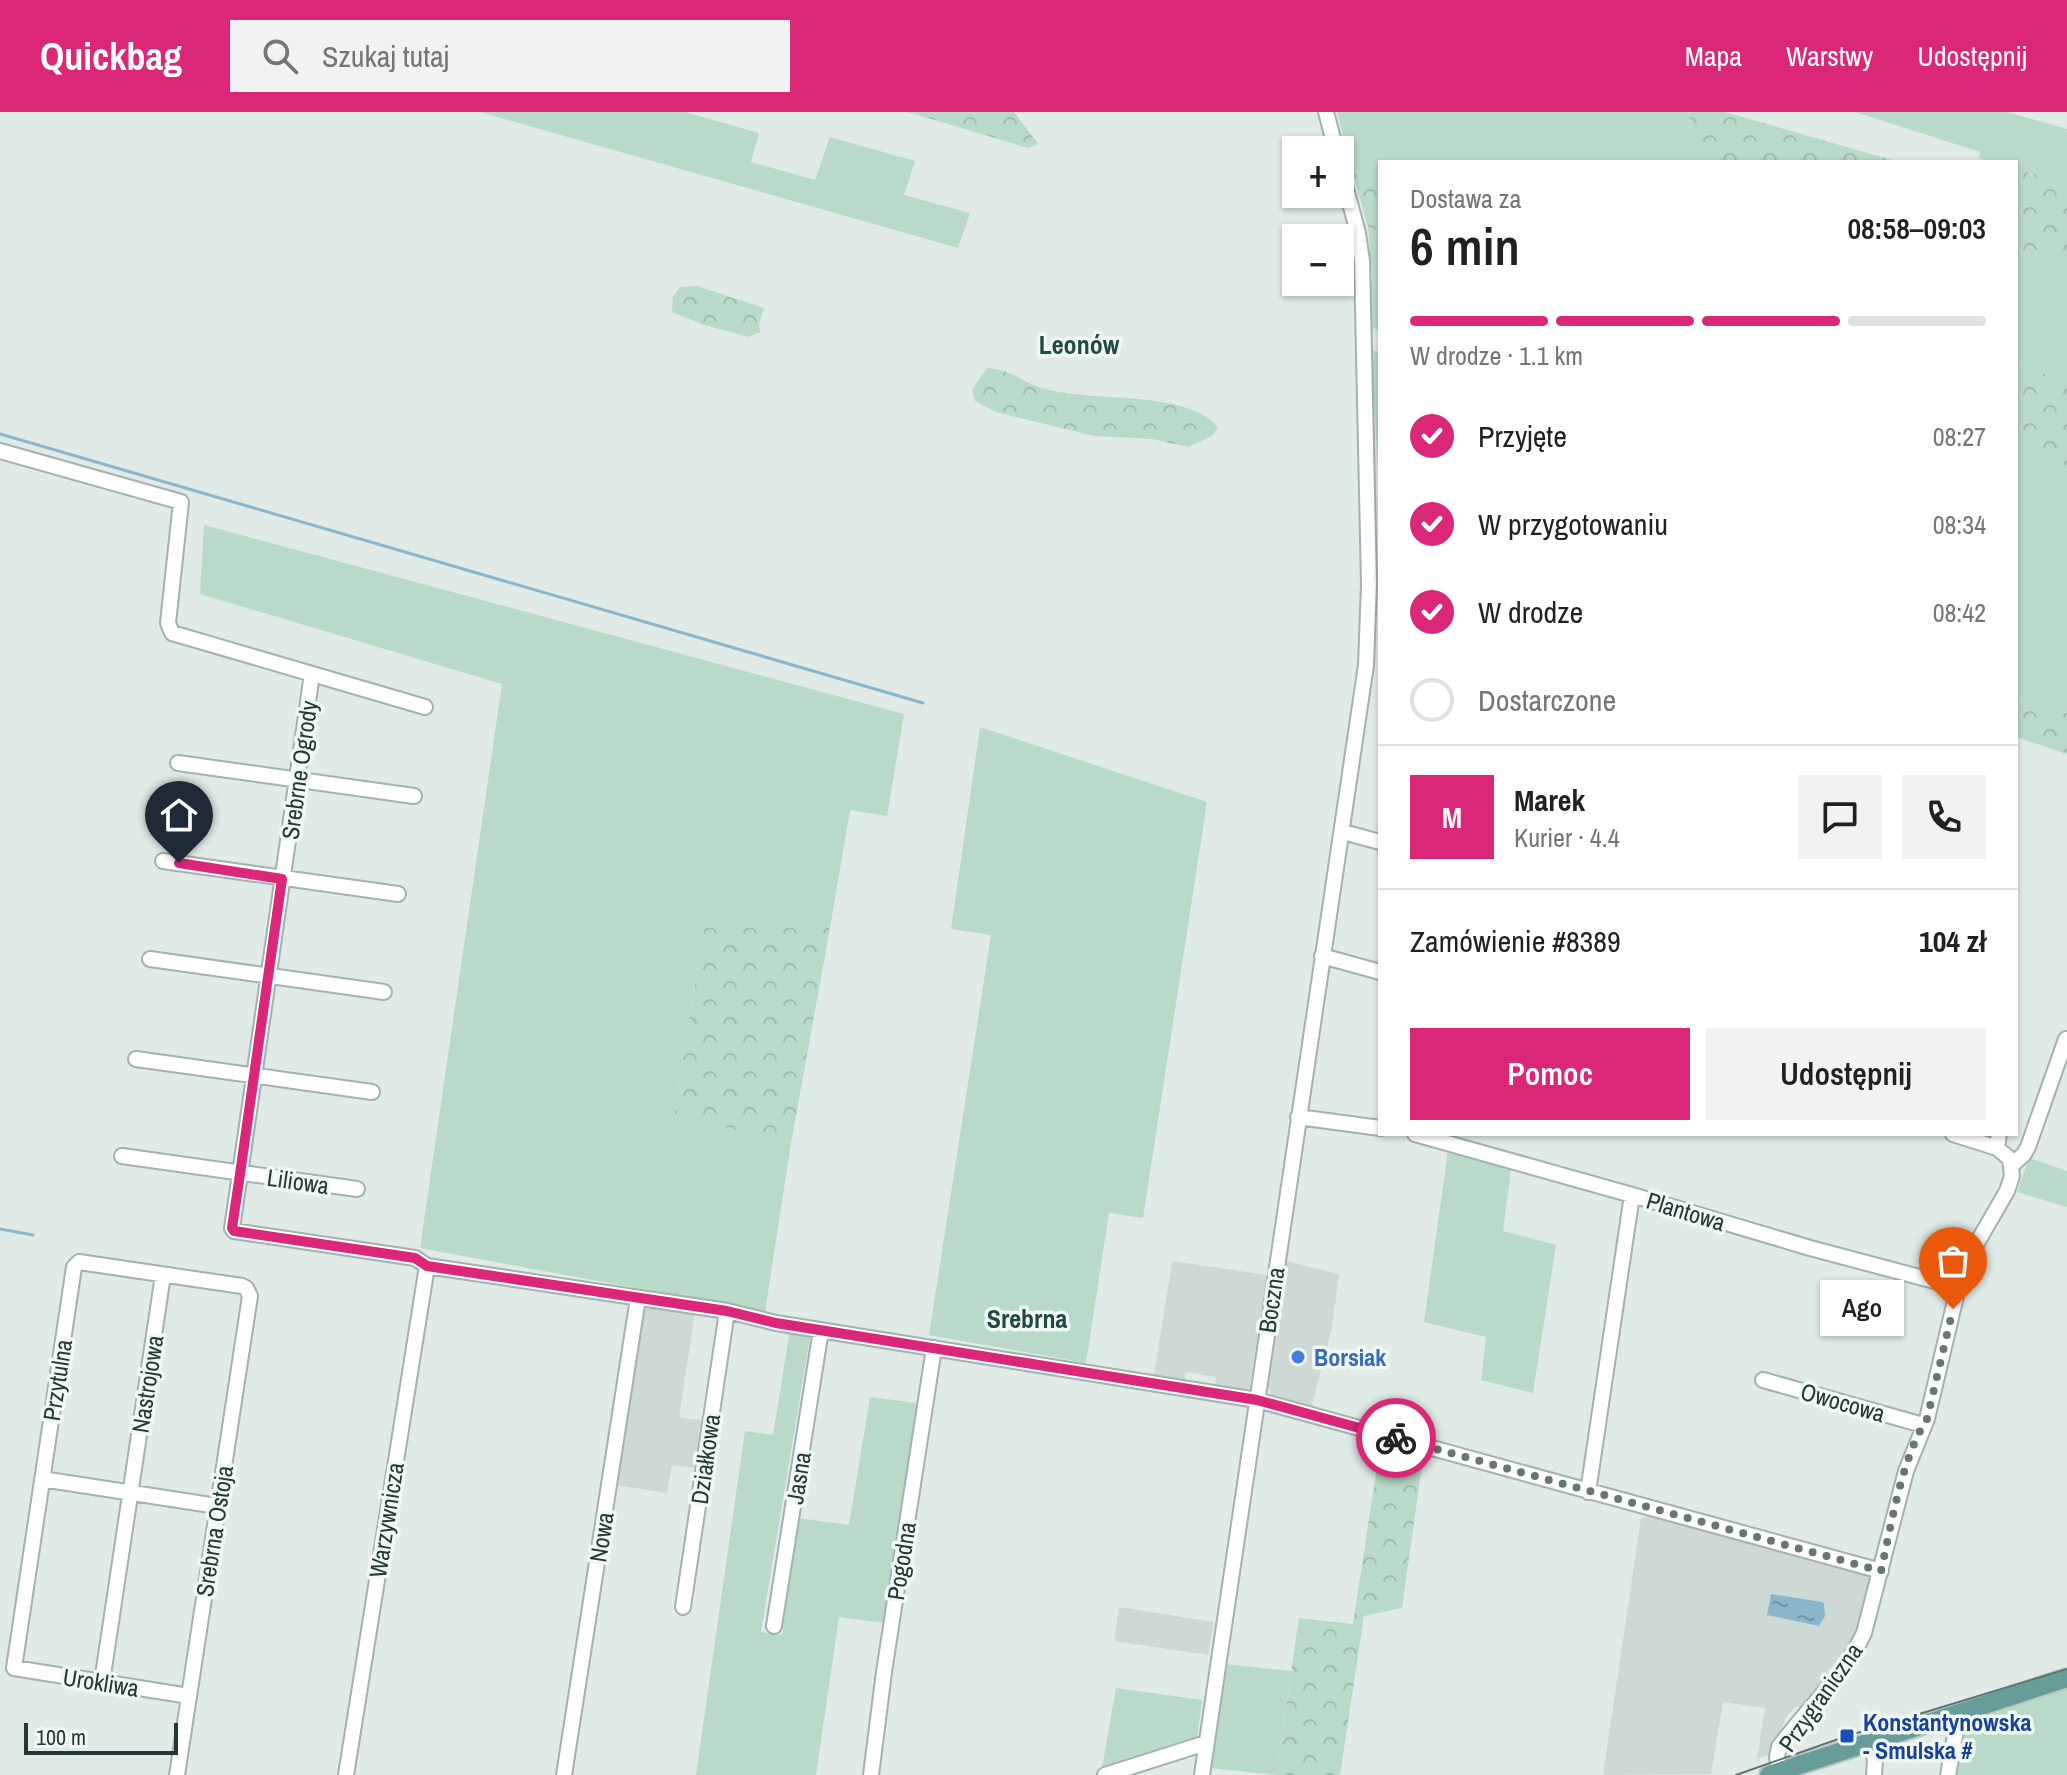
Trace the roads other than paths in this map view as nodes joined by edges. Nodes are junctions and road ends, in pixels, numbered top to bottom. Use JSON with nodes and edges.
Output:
{"nodes":[{"id":1,"x":1326,"y":112,"type":"edge"},
{"id":2,"x":1332,"y":136,"type":"edge"},
{"id":3,"x":1352,"y":208,"type":"edge"},
{"id":4,"x":0,"y":451,"type":"edge"},
{"id":5,"x":312,"y":674,"type":"junction"},
{"id":6,"x":425,"y":707,"type":"dead end"},
{"id":7,"x":178,"y":763,"type":"dead end"},
{"id":8,"x":298,"y":780,"type":"junction"},
{"id":9,"x":414,"y":796,"type":"dead end"},
{"id":10,"x":1343,"y":829,"type":"junction"},
{"id":11,"x":1378,"y":841,"type":"edge"},
{"id":12,"x":163,"y":861,"type":"dead end"},
{"id":13,"x":282,"y":879,"type":"junction"},
{"id":14,"x":398,"y":894,"type":"dead end"},
{"id":15,"x":1322,"y":956,"type":"junction"},
{"id":16,"x":150,"y":959,"type":"dead end"},
{"id":17,"x":1378,"y":971,"type":"edge"},
{"id":18,"x":269,"y":975,"type":"junction"},
{"id":19,"x":384,"y":992,"type":"dead end"},
{"id":20,"x":2066,"y":1039,"type":"edge"},
{"id":21,"x":136,"y":1059,"type":"dead end"},
{"id":22,"x":253,"y":1076,"type":"junction"},
{"id":23,"x":372,"y":1092,"type":"dead end"},
{"id":24,"x":1298,"y":1117,"type":"junction"},
{"id":25,"x":1378,"y":1128,"type":"edge"},
{"id":26,"x":1422,"y":1136,"type":"edge"},
{"id":27,"x":1966,"y":1136,"type":"edge"},
{"id":28,"x":1998,"y":1141,"type":"edge"},
{"id":29,"x":122,"y":1156,"type":"dead end"},
{"id":30,"x":2012,"y":1165,"type":"junction"},
{"id":31,"x":240,"y":1173,"type":"junction"},
{"id":32,"x":357,"y":1189,"type":"dead end"},
{"id":33,"x":1632,"y":1195,"type":"junction"},
{"id":34,"x":427,"y":1266,"type":"junction"},
{"id":35,"x":163,"y":1275,"type":"junction"},
{"id":36,"x":1957,"y":1287,"type":"junction"},
{"id":37,"x":246,"y":1288,"type":"joint"},
{"id":38,"x":638,"y":1298,"type":"junction"},
{"id":39,"x":727,"y":1311,"type":"junction"},
{"id":40,"x":821,"y":1330,"type":"junction"},
{"id":41,"x":934,"y":1348,"type":"junction"},
{"id":42,"x":1763,"y":1380,"type":"dead end"},
{"id":43,"x":1257,"y":1400,"type":"junction"},
{"id":44,"x":1923,"y":1425,"type":"junction"},
{"id":45,"x":42,"y":1479,"type":"junction"},
{"id":46,"x":130,"y":1492,"type":"junction"},
{"id":47,"x":1588,"y":1492,"type":"junction"},
{"id":48,"x":217,"y":1506,"type":"junction"},
{"id":49,"x":1881,"y":1571,"type":"junction"},
{"id":50,"x":683,"y":1607,"type":"dead end"},
{"id":51,"x":774,"y":1626,"type":"dead end"},
{"id":52,"x":14,"y":1668,"type":"joint"},
{"id":53,"x":2067,"y":1678,"type":"edge"},
{"id":54,"x":102,"y":1682,"type":"junction"},
{"id":55,"x":189,"y":1696,"type":"junction"},
{"id":56,"x":1955,"y":1714,"type":"junction"},
{"id":57,"x":1871,"y":1742,"type":"junction"},
{"id":58,"x":1206,"y":1743,"type":"junction"},
{"id":59,"x":1775,"y":1773,"type":"edge"},
{"id":60,"x":177,"y":1775,"type":"edge"},
{"id":61,"x":346,"y":1775,"type":"edge"},
{"id":62,"x":564,"y":1775,"type":"edge"},
{"id":63,"x":871,"y":1775,"type":"edge"},
{"id":64,"x":1105,"y":1775,"type":"edge"},
{"id":65,"x":1202,"y":1775,"type":"edge"},
{"id":66,"x":1874,"y":1775,"type":"edge"},
{"id":67,"x":1948,"y":1775,"type":"edge"}],
"edges":[{"from":1,"to":2,"type":"street"},
{"from":3,"to":10,"type":"street","name":"Boczna"},
{"from":4,"to":5,"type":"street","name":"Srebrne Ogrody"},
{"from":5,"to":6,"type":"street"},
{"from":5,"to":8,"type":"street","name":"Srebrne Ogrody"},
{"from":7,"to":8,"type":"street"},
{"from":8,"to":9,"type":"street"},
{"from":8,"to":13,"type":"street","name":"Srebrne Ogrody"},
{"from":10,"to":11,"type":"street"},
{"from":10,"to":15,"type":"street","name":"Boczna"},
{"from":12,"to":13,"type":"street"},
{"from":13,"to":14,"type":"street"},
{"from":13,"to":18,"type":"street","name":"Srebrne Ogrody"},
{"from":15,"to":17,"type":"street"},
{"from":15,"to":24,"type":"street","name":"Boczna"},
{"from":16,"to":18,"type":"street"},
{"from":18,"to":19,"type":"street"},
{"from":18,"to":22,"type":"street","name":"Srebrne Ogrody"},
{"from":20,"to":30,"type":"street","name":"Przygraniczna"},
{"from":21,"to":22,"type":"street"},
{"from":22,"to":23,"type":"street"},
{"from":22,"to":31,"type":"street","name":"Srebrne Ogrody"},
{"from":24,"to":25,"type":"street"},
{"from":24,"to":43,"type":"street","name":"Boczna"},
{"from":26,"to":33,"type":"street","name":"Plantowa"},
{"from":27,"to":28,"type":"street"},
{"from":28,"to":30,"type":"street"},
{"from":29,"to":31,"type":"street","name":"Liliowa"},
{"from":30,"to":36,"type":"street","name":"Przygraniczna"},
{"from":31,"to":32,"type":"street","name":"Liliowa"},
{"from":31,"to":34,"type":"street","name":"Srebrne Ogrody"},
{"from":33,"to":36,"type":"street","name":"Plantowa"},
{"from":33,"to":47,"type":"street"},
{"from":34,"to":38,"type":"street"},
{"from":34,"to":61,"type":"street","name":"Warzywnicza"},
{"from":35,"to":37,"type":"street","name":"Przytulna"},
{"from":35,"to":45,"type":"street","name":"Przytulna"},
{"from":35,"to":46,"type":"street","name":"Nastrojowa"},
{"from":36,"to":44,"type":"street","name":"Przygraniczna"},
{"from":37,"to":48,"type":"street","name":"Srebrna Ostoja"},
{"from":38,"to":39,"type":"street"},
{"from":38,"to":62,"type":"street","name":"Nowa"},
{"from":39,"to":40,"type":"street"},
{"from":39,"to":50,"type":"street","name":"Działkowa"},
{"from":40,"to":41,"type":"street"},
{"from":40,"to":51,"type":"street","name":"Jasna"},
{"from":41,"to":43,"type":"street"},
{"from":41,"to":63,"type":"street","name":"Pogodna"},
{"from":42,"to":44,"type":"street","name":"Owocowa"},
{"from":43,"to":47,"type":"street"},
{"from":43,"to":58,"type":"street","name":"Boczna"},
{"from":44,"to":49,"type":"street","name":"Przygraniczna"},
{"from":45,"to":46,"type":"street"},
{"from":45,"to":52,"type":"street","name":"Przytulna"},
{"from":46,"to":48,"type":"street"},
{"from":46,"to":54,"type":"street","name":"Nastrojowa"},
{"from":47,"to":49,"type":"street"},
{"from":48,"to":55,"type":"street","name":"Srebrna Ostoja"},
{"from":49,"to":59,"type":"street","name":"Przygraniczna"},
{"from":52,"to":54,"type":"street","name":"Urokliwa"},
{"from":53,"to":56,"type":"main road"},
{"from":54,"to":55,"type":"street","name":"Urokliwa"},
{"from":55,"to":60,"type":"street","name":"Srebrna Ostoja"},
{"from":56,"to":57,"type":"main road"},
{"from":56,"to":67,"type":"street"},
{"from":57,"to":59,"type":"main road"},
{"from":57,"to":66,"type":"street"},
{"from":58,"to":64,"type":"street"},
{"from":58,"to":65,"type":"street","name":"Boczna"}]}
